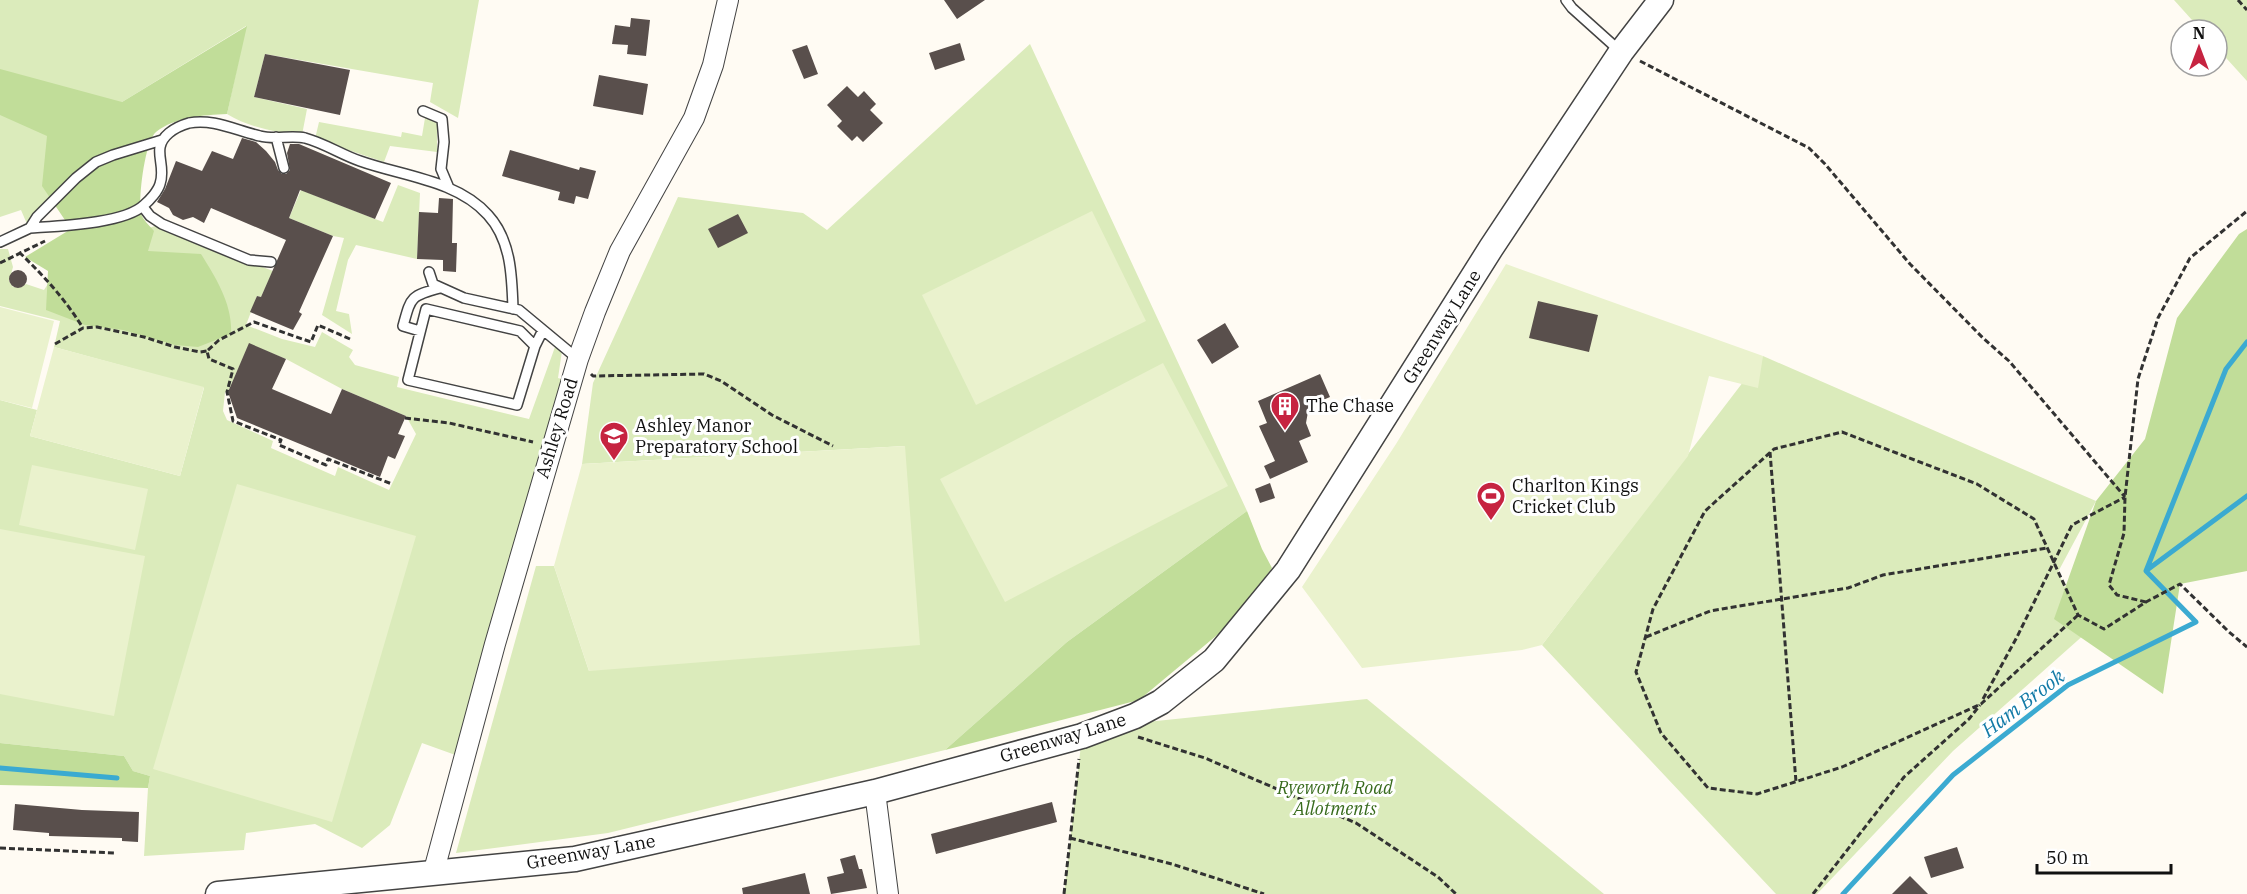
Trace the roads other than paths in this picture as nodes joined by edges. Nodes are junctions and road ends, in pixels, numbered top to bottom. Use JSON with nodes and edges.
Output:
{"nodes":[{"id":1,"x":728,"y":0,"type":"edge"},
{"id":2,"x":1566,"y":0,"type":"edge"},
{"id":3,"x":1661,"y":0,"type":"edge"},
{"id":4,"x":1621,"y":52,"type":"junction"},
{"id":5,"x":423,"y":111,"type":"dead end"},
{"id":6,"x":276,"y":137,"type":"junction"},
{"id":7,"x":162,"y":140,"type":"junction"},
{"id":8,"x":284,"y":168,"type":"dead end"},
{"id":9,"x":449,"y":188,"type":"junction"},
{"id":10,"x":143,"y":207,"type":"junction"},
{"id":11,"x":30,"y":228,"type":"junction"},
{"id":12,"x":0,"y":242,"type":"edge"},
{"id":13,"x":271,"y":262,"type":"dead end"},
{"id":14,"x":429,"y":272,"type":"dead end"},
{"id":15,"x":440,"y":288,"type":"junction"},
{"id":16,"x":513,"y":309,"type":"junction"},
{"id":17,"x":543,"y":330,"type":"junction"},
{"id":18,"x":420,"y":331,"type":"junction"},
{"id":19,"x":535,"y":346,"type":"junction"},
{"id":20,"x":578,"y":361,"type":"junction"},
{"id":21,"x":875,"y":792,"type":"junction"},
{"id":22,"x":433,"y":874,"type":"junction"},
{"id":23,"x":218,"y":894,"type":"edge"},
{"id":24,"x":888,"y":894,"type":"edge"}],
"edges":[{"from":1,"to":20,"type":"street","name":"Ashley Road"},
{"from":2,"to":4,"type":"lane"},
{"from":3,"to":4,"type":"street","name":"Greenway Lane"},
{"from":4,"to":21,"type":"street","name":"Greenway Lane"},
{"from":5,"to":9,"type":"lane"},
{"from":6,"to":7,"type":"lane"},
{"from":6,"to":8,"type":"lane"},
{"from":6,"to":9,"type":"lane"},
{"from":7,"to":10,"type":"lane"},
{"from":7,"to":11,"type":"lane"},
{"from":9,"to":16,"type":"lane"},
{"from":10,"to":11,"type":"lane"},
{"from":10,"to":13,"type":"lane"},
{"from":11,"to":12,"type":"lane"},
{"from":14,"to":15,"type":"lane"},
{"from":15,"to":16,"type":"lane"},
{"from":15,"to":18,"type":"lane"},
{"from":16,"to":17,"type":"lane"},
{"from":17,"to":19,"type":"lane"},
{"from":17,"to":20,"type":"lane"},
{"from":18,"to":19,"type":"lane"},
{"from":18,"to":19,"type":"lane"},
{"from":20,"to":22,"type":"street","name":"Ashley Road"},
{"from":21,"to":22,"type":"street","name":"Greenway Lane"},
{"from":21,"to":24,"type":"street"},
{"from":22,"to":23,"type":"street","name":"Greenway Lane"}]}
